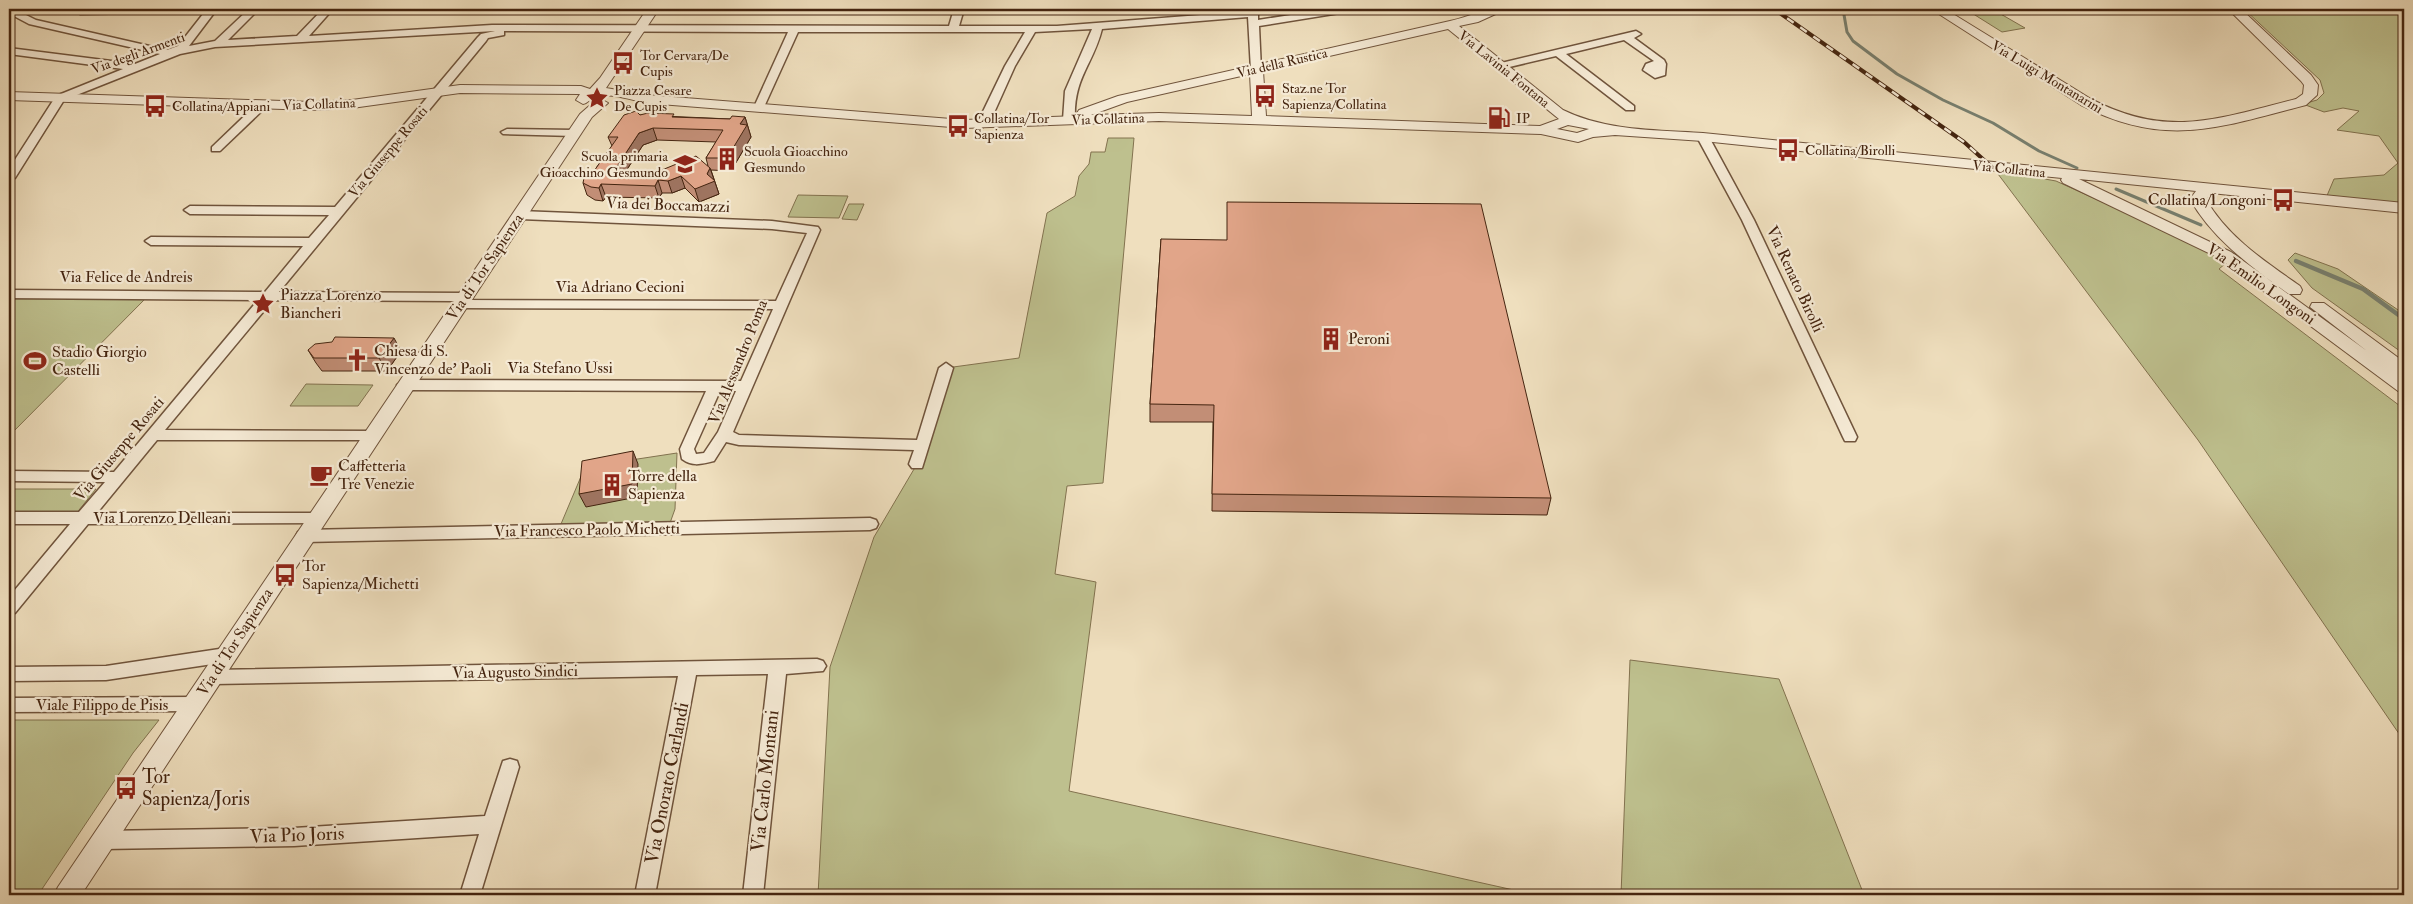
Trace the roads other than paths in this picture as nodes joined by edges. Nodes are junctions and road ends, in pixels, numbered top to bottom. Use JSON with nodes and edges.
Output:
{"nodes":[{"id":1,"x":200,"y":9,"type":"edge"},
{"id":2,"x":212,"y":9,"type":"edge"},
{"id":3,"x":254,"y":9,"type":"edge"},
{"id":4,"x":328,"y":9,"type":"edge"},
{"id":5,"x":653,"y":9,"type":"edge"},
{"id":6,"x":959,"y":9,"type":"edge"},
{"id":7,"x":1346,"y":9,"type":"edge"},
{"id":8,"x":1496,"y":9,"type":"edge"},
{"id":9,"x":1937,"y":9,"type":"edge"},
{"id":10,"x":2234,"y":9,"type":"edge"},
{"id":11,"x":85,"y":10,"type":"edge"},
{"id":12,"x":15,"y":13,"type":"edge"},
{"id":13,"x":1184,"y":14,"type":"edge"},
{"id":14,"x":1253,"y":16,"type":"edge"},
{"id":15,"x":1450,"y":25,"type":"junction"},
{"id":16,"x":1098,"y":26,"type":"junction"},
{"id":17,"x":510,"y":28,"type":"junction"},
{"id":18,"x":640,"y":28,"type":"junction"},
{"id":19,"x":471,"y":29,"type":"junction"},
{"id":20,"x":953,"y":29,"type":"junction"},
{"id":21,"x":1032,"y":29,"type":"junction"},
{"id":22,"x":792,"y":33,"type":"junction"},
{"id":23,"x":484,"y":38,"type":"junction"},
{"id":24,"x":300,"y":39,"type":"junction"},
{"id":25,"x":219,"y":43,"type":"junction"},
{"id":26,"x":9,"y":51,"type":"edge"},
{"id":27,"x":177,"y":51,"type":"junction"},
{"id":28,"x":1559,"y":53,"type":"junction"},
{"id":29,"x":1661,"y":64,"type":"dead end"},
{"id":30,"x":1501,"y":66,"type":"junction"},
{"id":31,"x":135,"y":67,"type":"junction"},
{"id":32,"x":1256,"y":70,"type":"junction"},
{"id":33,"x":568,"y":90,"type":"joint"},
{"id":34,"x":439,"y":92,"type":"junction"},
{"id":35,"x":9,"y":96,"type":"edge"},
{"id":36,"x":596,"y":97,"type":"junction"},
{"id":37,"x":60,"y":98,"type":"junction"},
{"id":38,"x":262,"y":105,"type":"junction"},
{"id":39,"x":759,"y":107,"type":"junction"},
{"id":40,"x":1630,"y":108,"type":"dead end"},
{"id":41,"x":1069,"y":120,"type":"junction"},
{"id":42,"x":1259,"y":120,"type":"junction"},
{"id":43,"x":983,"y":124,"type":"junction"},
{"id":44,"x":1569,"y":125,"type":"junction"},
{"id":45,"x":508,"y":132,"type":"dead end"},
{"id":46,"x":574,"y":133,"type":"junction"},
{"id":47,"x":1702,"y":137,"type":"junction"},
{"id":48,"x":216,"y":148,"type":"dead end"},
{"id":49,"x":2053,"y":174,"type":"junction"},
{"id":50,"x":9,"y":178,"type":"edge"},
{"id":51,"x":2156,"y":184,"type":"junction"},
{"id":52,"x":2206,"y":189,"type":"junction"},
{"id":53,"x":2404,"y":208,"type":"edge"},
{"id":54,"x":190,"y":210,"type":"dead end"},
{"id":55,"x":338,"y":211,"type":"junction"},
{"id":56,"x":2206,"y":214,"type":"junction"},
{"id":57,"x":520,"y":215,"type":"junction"},
{"id":58,"x":814,"y":230,"type":"joint"},
{"id":59,"x":151,"y":241,"type":"dead end"},
{"id":60,"x":312,"y":242,"type":"junction"},
{"id":61,"x":9,"y":294,"type":"edge"},
{"id":62,"x":269,"y":295,"type":"junction"},
{"id":63,"x":462,"y":300,"type":"junction"},
{"id":64,"x":781,"y":305,"type":"junction"},
{"id":65,"x":946,"y":368,"type":"dead end"},
{"id":66,"x":2404,"y":370,"type":"edge"},
{"id":67,"x":404,"y":385,"type":"junction"},
{"id":68,"x":715,"y":386,"type":"junction"},
{"id":69,"x":745,"y":386,"type":"junction"},
{"id":70,"x":2404,"y":387,"type":"edge"},
{"id":71,"x":725,"y":433,"type":"junction"},
{"id":72,"x":154,"y":435,"type":"junction"},
{"id":73,"x":370,"y":436,"type":"junction"},
{"id":74,"x":1850,"y":437,"type":"dead end"},
{"id":75,"x":923,"y":445,"type":"junction"},
{"id":76,"x":917,"y":464,"type":"dead end"},
{"id":77,"x":9,"y":476,"type":"edge"},
{"id":78,"x":118,"y":477,"type":"junction"},
{"id":79,"x":9,"y":518,"type":"edge"},
{"id":80,"x":84,"y":518,"type":"junction"},
{"id":81,"x":315,"y":519,"type":"junction"},
{"id":82,"x":870,"y":524,"type":"dead end"},
{"id":83,"x":304,"y":536,"type":"junction"},
{"id":84,"x":9,"y":608,"type":"edge"},
{"id":85,"x":226,"y":655,"type":"junction"},
{"id":86,"x":816,"y":666,"type":"dead end"},
{"id":87,"x":778,"y":667,"type":"junction"},
{"id":88,"x":688,"y":670,"type":"junction"},
{"id":89,"x":9,"y":674,"type":"edge"},
{"id":90,"x":213,"y":677,"type":"junction"},
{"id":91,"x":195,"y":704,"type":"junction"},
{"id":92,"x":9,"y":705,"type":"edge"},
{"id":93,"x":510,"y":766,"type":"dead end"},
{"id":94,"x":492,"y":824,"type":"junction"},
{"id":95,"x":102,"y":840,"type":"junction"},
{"id":96,"x":67,"y":895,"type":"edge"},
{"id":97,"x":470,"y":895,"type":"edge"},
{"id":98,"x":646,"y":895,"type":"edge"},
{"id":99,"x":752,"y":895,"type":"edge"}],
"edges":[{"from":1,"to":11,"type":"street"},
{"from":2,"to":27,"type":"street"},
{"from":3,"to":25,"type":"street"},
{"from":4,"to":24,"type":"street"},
{"from":5,"to":18,"type":"street"},
{"from":6,"to":20,"type":"street"},
{"from":7,"to":14,"type":"street"},
{"from":8,"to":15,"type":"street","name":"Via della Rustica"},
{"from":9,"to":10,"type":"street","name":"Via Luigi Montanarini"},
{"from":12,"to":27,"type":"street"},
{"from":13,"to":14,"type":"street"},
{"from":13,"to":16,"type":"street"},
{"from":14,"to":32,"type":"street"},
{"from":15,"to":30,"type":"street","name":"Via Lavinia Fontana"},
{"from":15,"to":32,"type":"street","name":"Via della Rustica"},
{"from":16,"to":21,"type":"street"},
{"from":16,"to":41,"type":"street"},
{"from":17,"to":18,"type":"street"},
{"from":17,"to":19,"type":"street","name":"Via degli Armenti"},
{"from":17,"to":23,"type":"street"},
{"from":18,"to":22,"type":"street"},
{"from":18,"to":36,"type":"street"},
{"from":19,"to":23,"type":"street"},
{"from":19,"to":24,"type":"street","name":"Via degli Armenti"},
{"from":20,"to":21,"type":"street"},
{"from":20,"to":22,"type":"street"},
{"from":21,"to":43,"type":"street"},
{"from":22,"to":39,"type":"street"},
{"from":23,"to":34,"type":"street","name":"Via Giuseppe Rosati"},
{"from":24,"to":25,"type":"street","name":"Via degli Armenti"},
{"from":25,"to":27,"type":"street","name":"Via degli Armenti"},
{"from":26,"to":31,"type":"street"},
{"from":27,"to":31,"type":"street","name":"Via degli Armenti"},
{"from":28,"to":29,"type":"street"},
{"from":28,"to":30,"type":"street"},
{"from":28,"to":40,"type":"street"},
{"from":30,"to":44,"type":"street","name":"Via Lavinia Fontana"},
{"from":31,"to":37,"type":"street","name":"Via degli Armenti"},
{"from":32,"to":41,"type":"street","name":"Via della Rustica"},
{"from":32,"to":42,"type":"street"},
{"from":33,"to":34,"type":"street","name":"Via Collatina"},
{"from":33,"to":36,"type":"street"},
{"from":34,"to":38,"type":"street","name":"Via Collatina"},
{"from":34,"to":55,"type":"street","name":"Via Giuseppe Rosati"},
{"from":35,"to":37,"type":"street","name":"Via Collatina"},
{"from":36,"to":39,"type":"street","name":"Via Collatina"},
{"from":36,"to":46,"type":"street","name":"Via di Tor Sapienza"},
{"from":37,"to":38,"type":"street","name":"Via Collatina"},
{"from":37,"to":50,"type":"street"},
{"from":38,"to":48,"type":"street"},
{"from":39,"to":43,"type":"street","name":"Via Collatina"},
{"from":41,"to":42,"type":"street","name":"Via Collatina"},
{"from":41,"to":43,"type":"street","name":"Via Collatina"},
{"from":42,"to":44,"type":"street","name":"Via Collatina"},
{"from":44,"to":47,"type":"street","name":"Via Collatina"},
{"from":45,"to":46,"type":"street"},
{"from":46,"to":57,"type":"street","name":"Via di Tor Sapienza"},
{"from":47,"to":49,"type":"street","name":"Via Collatina"},
{"from":47,"to":74,"type":"street","name":"Via Renato Birolli"},
{"from":49,"to":51,"type":"street","name":"Via Collatina"},
{"from":49,"to":70,"type":"street","name":"Via Emilio Longoni"},
{"from":51,"to":52,"type":"street","name":"Via Collatina"},
{"from":51,"to":56,"type":"street","name":"Via Emilio Longoni"},
{"from":52,"to":53,"type":"street","name":"Via Collatina"},
{"from":52,"to":56,"type":"street"},
{"from":54,"to":55,"type":"street"},
{"from":55,"to":60,"type":"street","name":"Via Giuseppe Rosati"},
{"from":56,"to":66,"type":"street","name":"Via Emilio Longoni"},
{"from":57,"to":58,"type":"street","name":"Via dei Boccamazzi"},
{"from":57,"to":63,"type":"street","name":"Via di Tor Sapienza"},
{"from":58,"to":64,"type":"street","name":"Via Alessandro Poma"},
{"from":59,"to":60,"type":"street"},
{"from":60,"to":62,"type":"street","name":"Via Giuseppe Rosati"},
{"from":61,"to":62,"type":"street","name":"Via Felice de Andreis"},
{"from":62,"to":63,"type":"street"},
{"from":62,"to":72,"type":"street","name":"Via Giuseppe Rosati"},
{"from":63,"to":64,"type":"street","name":"Via Adriano Cecioni"},
{"from":63,"to":67,"type":"street","name":"Via di Tor Sapienza"},
{"from":64,"to":69,"type":"street","name":"Via Alessandro Poma"},
{"from":65,"to":75,"type":"street"},
{"from":67,"to":68,"type":"street","name":"Via Stefano Ussi"},
{"from":67,"to":73,"type":"street","name":"Via di Tor Sapienza"},
{"from":68,"to":69,"type":"street","name":"Via Stefano Ussi"},
{"from":68,"to":71,"type":"street"},
{"from":69,"to":71,"type":"street","name":"Via Alessandro Poma"},
{"from":71,"to":75,"type":"street","name":"Via Alessandro Poma"},
{"from":72,"to":73,"type":"street"},
{"from":72,"to":78,"type":"street","name":"Via Giuseppe Rosati"},
{"from":73,"to":81,"type":"street","name":"Via di Tor Sapienza"},
{"from":75,"to":76,"type":"street"},
{"from":77,"to":78,"type":"street"},
{"from":78,"to":80,"type":"street","name":"Via Giuseppe Rosati"},
{"from":79,"to":80,"type":"street","name":"Via Lorenzo Delleani"},
{"from":80,"to":81,"type":"street","name":"Via Lorenzo Delleani"},
{"from":80,"to":84,"type":"street","name":"Via Giuseppe Rosati"},
{"from":81,"to":83,"type":"street","name":"Via di Tor Sapienza"},
{"from":82,"to":83,"type":"street","name":"Via Francesco Paolo Michetti"},
{"from":83,"to":85,"type":"street","name":"Via di Tor Sapienza"},
{"from":85,"to":89,"type":"street","name":"Viale Filippo de Pisis"},
{"from":85,"to":90,"type":"street","name":"Via di Tor Sapienza"},
{"from":86,"to":87,"type":"street","name":"Via Augusto Sindici"},
{"from":87,"to":88,"type":"street","name":"Via Augusto Sindici"},
{"from":87,"to":99,"type":"street","name":"Via Carlo Montani"},
{"from":88,"to":90,"type":"street","name":"Via Augusto Sindici"},
{"from":88,"to":98,"type":"street","name":"Via Onorato Carlandi"},
{"from":90,"to":91,"type":"street","name":"Via di Tor Sapienza"},
{"from":91,"to":92,"type":"street","name":"Viale Filippo de Pisis"},
{"from":91,"to":95,"type":"street","name":"Via di Tor Sapienza"},
{"from":93,"to":94,"type":"street"},
{"from":94,"to":95,"type":"street","name":"Via Pio Joris"},
{"from":94,"to":97,"type":"street"},
{"from":95,"to":96,"type":"street","name":"Via di Tor Sapienza"}]}
